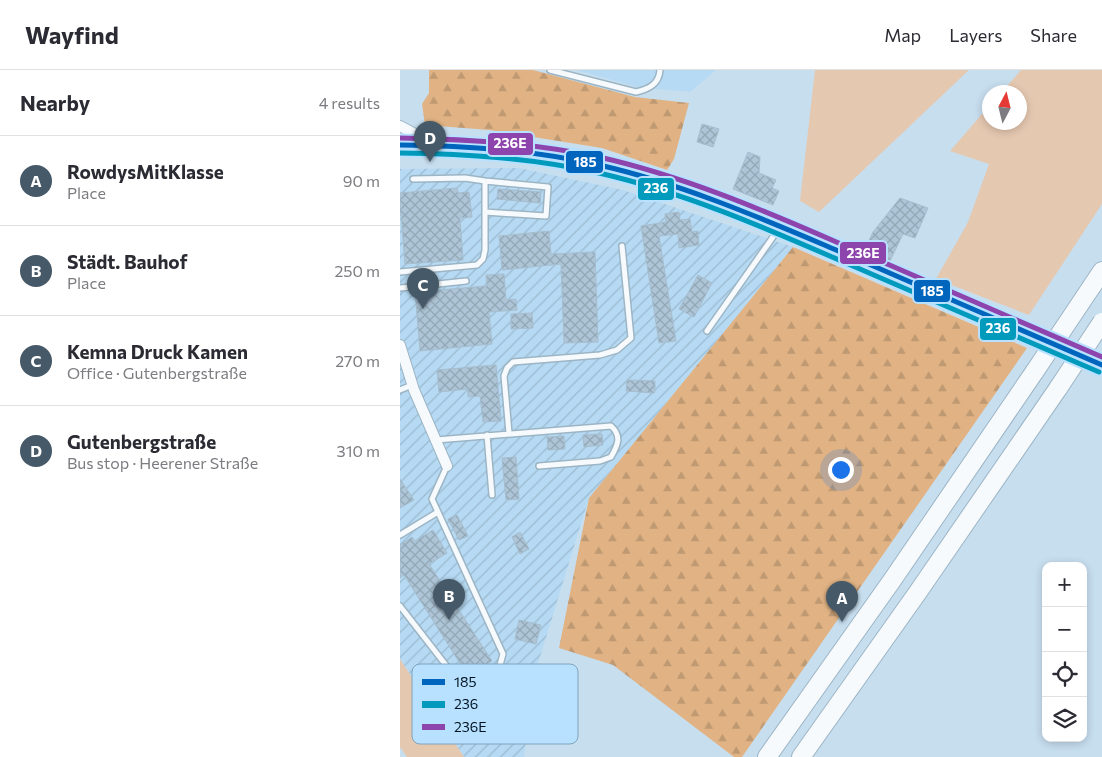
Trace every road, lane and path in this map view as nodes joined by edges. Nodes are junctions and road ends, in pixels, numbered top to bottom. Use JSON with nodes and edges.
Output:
{"nodes":[{"id":1,"x":550,"y":70,"type":"edge"},
{"id":2,"x":660,"y":70,"type":"edge"},
{"id":3,"x":400,"y":126,"type":"edge"},
{"id":4,"x":400,"y":146,"type":"edge"},
{"id":5,"x":438,"y":146,"type":"junction"},
{"id":6,"x":412,"y":180,"type":"dead end"},
{"id":7,"x":485,"y":181,"type":"junction"},
{"id":8,"x":485,"y":212,"type":"junction"},
{"id":9,"x":780,"y":227,"type":"junction"},
{"id":10,"x":622,"y":246,"type":"dead end"},
{"id":11,"x":1102,"y":271,"type":"edge"},
{"id":12,"x":400,"y":272,"type":"edge"},
{"id":13,"x":466,"y":281,"type":"dead end"},
{"id":14,"x":400,"y":288,"type":"edge"},
{"id":15,"x":1102,"y":322,"type":"edge"},
{"id":16,"x":707,"y":331,"type":"dead end"},
{"id":17,"x":400,"y":345,"type":"edge"},
{"id":18,"x":1102,"y":365,"type":"edge"},
{"id":19,"x":413,"y":385,"type":"junction"},
{"id":20,"x":400,"y":390,"type":"edge"},
{"id":21,"x":509,"y":433,"type":"junction"},
{"id":22,"x":487,"y":435,"type":"junction"},
{"id":23,"x":436,"y":440,"type":"junction"},
{"id":24,"x":447,"y":466,"type":"joint"},
{"id":25,"x":539,"y":466,"type":"dead end"},
{"id":26,"x":492,"y":495,"type":"dead end"},
{"id":27,"x":438,"y":512,"type":"junction"},
{"id":28,"x":400,"y":535,"type":"edge"},
{"id":29,"x":400,"y":606,"type":"edge"},
{"id":30,"x":445,"y":664,"type":"edge"},
{"id":31,"x":500,"y":664,"type":"edge"},
{"id":32,"x":766,"y":757,"type":"edge"},
{"id":33,"x":801,"y":757,"type":"edge"}],
"edges":[{"from":1,"to":2,"type":"lane"},
{"from":3,"to":5,"type":"street"},
{"from":4,"to":5,"type":"main road"},
{"from":5,"to":9,"type":"main road"},
{"from":6,"to":7,"type":"lane"},
{"from":7,"to":8,"type":"lane"},
{"from":7,"to":8,"type":"lane"},
{"from":8,"to":12,"type":"lane"},
{"from":9,"to":16,"type":"lane"},
{"from":9,"to":18,"type":"main road"},
{"from":10,"to":21,"type":"lane"},
{"from":11,"to":32,"type":"highway","bridge":true},
{"from":13,"to":14,"type":"lane"},
{"from":15,"to":33,"type":"highway","bridge":true},
{"from":17,"to":19,"type":"street"},
{"from":19,"to":20,"type":"lane"},
{"from":19,"to":23,"type":"street"},
{"from":21,"to":22,"type":"lane"},
{"from":21,"to":25,"type":"lane"},
{"from":22,"to":23,"type":"lane"},
{"from":22,"to":26,"type":"lane"},
{"from":23,"to":24,"type":"street"},
{"from":24,"to":27,"type":"lane"},
{"from":27,"to":28,"type":"lane"},
{"from":27,"to":31,"type":"lane"},
{"from":29,"to":30,"type":"lane"}]}
